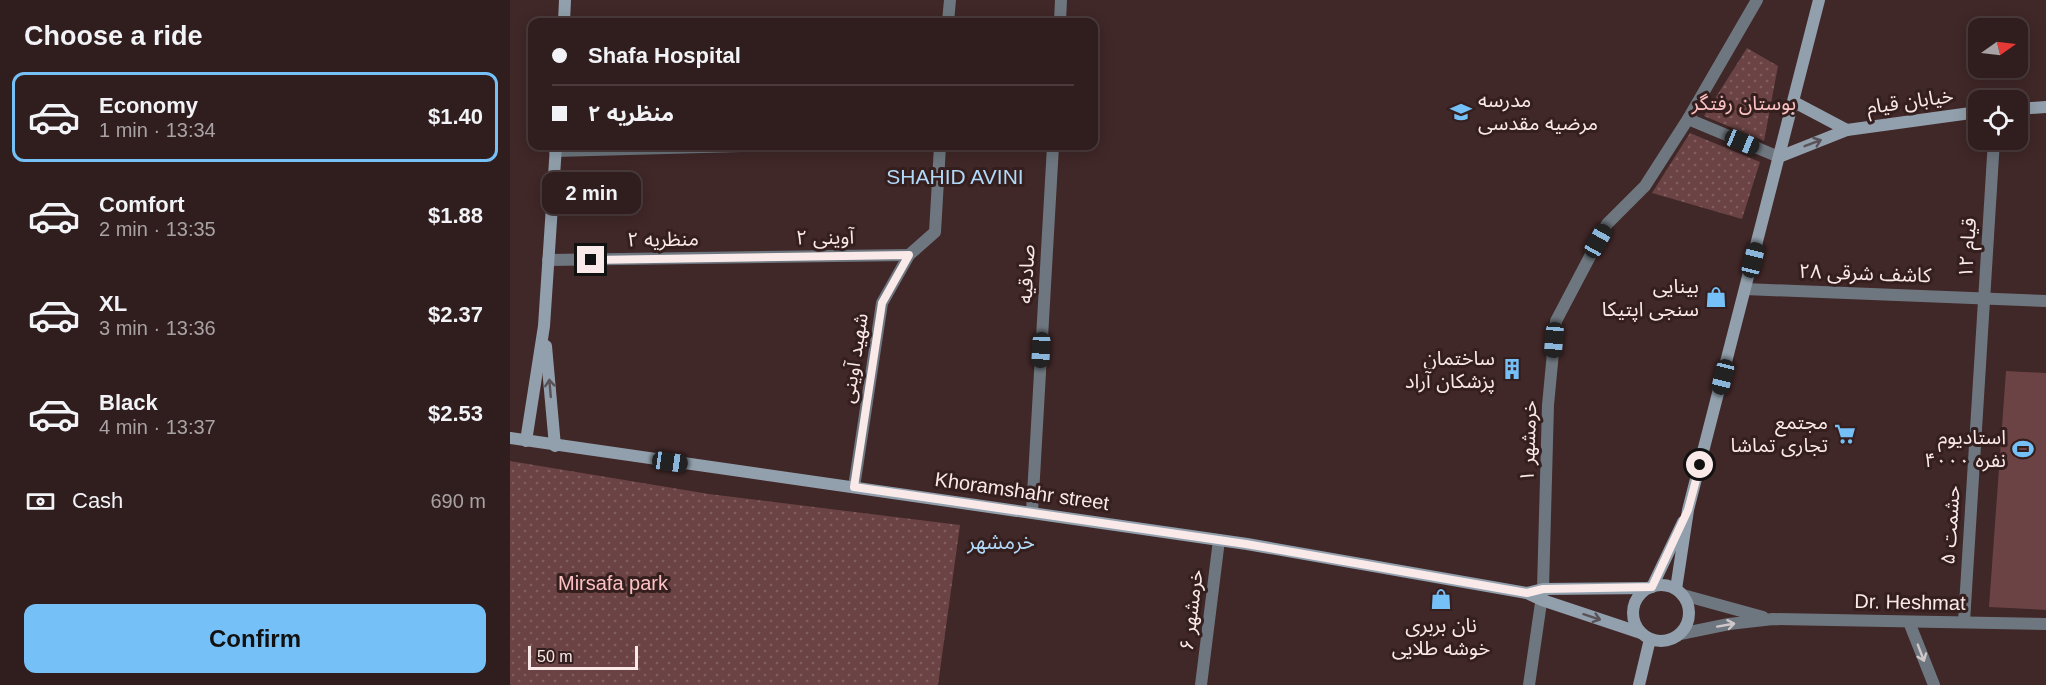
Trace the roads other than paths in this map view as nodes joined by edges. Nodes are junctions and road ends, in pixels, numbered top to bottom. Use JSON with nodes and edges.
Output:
{"nodes":[{"id":1,"x":565,"y":0,"type":"edge"},
{"id":2,"x":950,"y":0,"type":"edge"},
{"id":3,"x":1061,"y":0,"type":"edge"},
{"id":4,"x":1757,"y":0,"type":"edge"},
{"id":5,"x":1819,"y":0,"type":"edge"},
{"id":6,"x":564,"y":18,"type":"edge"},
{"id":7,"x":948,"y":18,"type":"edge"},
{"id":8,"x":1060,"y":18,"type":"edge"},
{"id":9,"x":1794,"y":102,"type":"junction"},
{"id":10,"x":2046,"y":107,"type":"edge"},
{"id":11,"x":2028,"y":108,"type":"edge"},
{"id":12,"x":1968,"y":113,"type":"edge"},
{"id":13,"x":1688,"y":119,"type":"junction"},
{"id":14,"x":1847,"y":130,"type":"junction"},
{"id":15,"x":556,"y":150,"type":"edge"},
{"id":16,"x":940,"y":150,"type":"edge"},
{"id":17,"x":1053,"y":150,"type":"edge"},
{"id":18,"x":1993,"y":150,"type":"edge"},
{"id":19,"x":1779,"y":157,"type":"junction"},
{"id":20,"x":909,"y":255,"type":"junction"},
{"id":21,"x":742,"y":258,"type":"joint"},
{"id":22,"x":548,"y":260,"type":"junction"},
{"id":23,"x":1745,"y":289,"type":"junction"},
{"id":24,"x":1984,"y":296,"type":"junction"},
{"id":25,"x":2046,"y":301,"type":"edge"},
{"id":26,"x":544,"y":326,"type":"junction"},
{"id":27,"x":1980,"y":358,"type":"joint"},
{"id":28,"x":510,"y":438,"type":"edge"},
{"id":29,"x":526,"y":441,"type":"junction"},
{"id":30,"x":555,"y":446,"type":"junction"},
{"id":31,"x":854,"y":487,"type":"junction"},
{"id":32,"x":1688,"y":510,"type":"junction"},
{"id":33,"x":1032,"y":512,"type":"junction"},
{"id":34,"x":1219,"y":540,"type":"junction"},
{"id":35,"x":1650,"y":587,"type":"junction"},
{"id":36,"x":1679,"y":592,"type":"junction"},
{"id":37,"x":1542,"y":595,"type":"junction"},
{"id":38,"x":1773,"y":619,"type":"junction"},
{"id":39,"x":1909,"y":622,"type":"junction"},
{"id":40,"x":1964,"y":622,"type":"junction"},
{"id":41,"x":2046,"y":624,"type":"edge"},
{"id":42,"x":1680,"y":634,"type":"junction"},
{"id":43,"x":1646,"y":636,"type":"junction"},
{"id":44,"x":1201,"y":685,"type":"edge"},
{"id":45,"x":1529,"y":685,"type":"edge"},
{"id":46,"x":1639,"y":685,"type":"edge"},
{"id":47,"x":1934,"y":685,"type":"edge"}],
"edges":[{"from":1,"to":6,"type":"street"},
{"from":2,"to":7,"type":"street"},
{"from":3,"to":8,"type":"street"},
{"from":4,"to":13,"type":"street","name":"خرمشهر ۱"},
{"from":5,"to":9,"type":"street"},
{"from":9,"to":14,"type":"street"},
{"from":9,"to":19,"type":"street"},
{"from":10,"to":11,"type":"street"},
{"from":12,"to":14,"type":"street","name":"خیابان قیام"},
{"from":13,"to":19,"type":"street"},
{"from":13,"to":37,"type":"street","name":"خرمشهر ۱"},
{"from":19,"to":14,"type":"street","name":"خیابان قیام","one_way":true},
{"from":15,"to":22,"type":"street"},
{"from":16,"to":20,"type":"street","name":"شهید آوینی"},
{"from":17,"to":33,"type":"street","name":"صادقیه"},
{"from":18,"to":24,"type":"street","name":"قیام ۱۲"},
{"from":19,"to":23,"type":"street"},
{"from":20,"to":21,"type":"street","name":"آوینی ۲"},
{"from":20,"to":31,"type":"street","name":"شهید آوینی"},
{"from":21,"to":22,"type":"street","name":"منظریه ۲"},
{"from":22,"to":26,"type":"street"},
{"from":23,"to":24,"type":"street","name":"کاشف شرقی ۲۸"},
{"from":23,"to":32,"type":"street"},
{"from":24,"to":25,"type":"street","name":"کاشف شرقی ۲۸"},
{"from":24,"to":27,"type":"street","name":"قیام ۱۲"},
{"from":26,"to":29,"type":"street"},
{"from":30,"to":26,"type":"street","one_way":true},
{"from":27,"to":40,"type":"street","name":"حشمت ۵"},
{"from":28,"to":29,"type":"street","name":"Khoramshahr street"},
{"from":29,"to":30,"type":"street","name":"Khoramshahr street"},
{"from":30,"to":31,"type":"street","name":"Khoramshahr street"},
{"from":31,"to":33,"type":"street","name":"Khoramshahr street"},
{"from":32,"to":35,"type":"street"},
{"from":32,"to":36,"type":"street"},
{"from":33,"to":34,"type":"street","name":"Khoramshahr street"},
{"from":34,"to":37,"type":"street","name":"Khoramshahr street"},
{"from":34,"to":44,"type":"street","name":"خرمشهر ۶"},
{"from":35,"to":36,"type":"street"},
{"from":35,"to":37,"type":"street","name":"Khoramshahr street"},
{"from":35,"to":43,"type":"street"},
{"from":36,"to":38,"type":"street"},
{"from":36,"to":42,"type":"street"},
{"from":37,"to":43,"type":"street","one_way":true},
{"from":37,"to":45,"type":"street","name":"خرمشهر ۱"},
{"from":38,"to":39,"type":"street","name":"Dr. Heshmat"},
{"from":42,"to":38,"type":"street","one_way":true},
{"from":39,"to":40,"type":"street","name":"Dr. Heshmat"},
{"from":39,"to":47,"type":"street","one_way":true},
{"from":40,"to":41,"type":"street","name":"Dr. Heshmat"},
{"from":42,"to":43,"type":"street"},
{"from":43,"to":46,"type":"street"}]}
